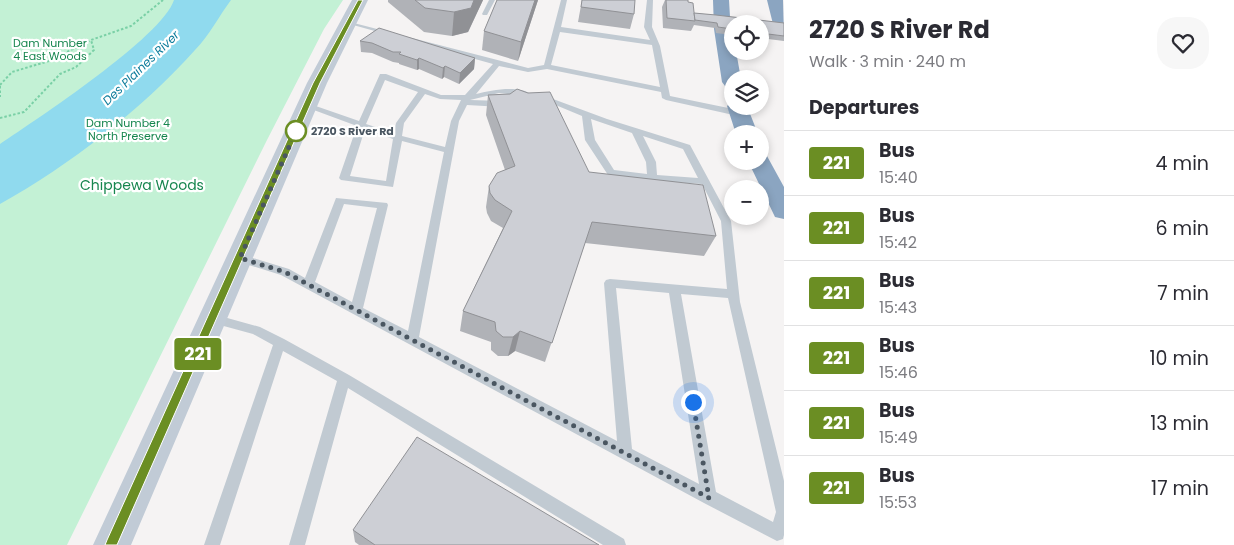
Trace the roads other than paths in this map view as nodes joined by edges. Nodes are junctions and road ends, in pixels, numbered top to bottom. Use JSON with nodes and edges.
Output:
{"nodes":[{"id":1,"x":492,"y":0,"type":"edge"},
{"id":2,"x":564,"y":0,"type":"edge"},
{"id":3,"x":650,"y":0,"type":"edge"},
{"id":4,"x":721,"y":0,"type":"edge"},
{"id":5,"x":775,"y":0,"type":"edge"},
{"id":6,"x":354,"y":11,"type":"edge"},
{"id":7,"x":485,"y":14,"type":"dead end"},
{"id":8,"x":556,"y":29,"type":"junction"},
{"id":9,"x":784,"y":32,"type":"edge"},
{"id":10,"x":654,"y":43,"type":"junction"},
{"id":11,"x":498,"y":63,"type":"junction"},
{"id":12,"x":547,"y":67,"type":"junction"},
{"id":13,"x":730,"y":70,"type":"edge"},
{"id":14,"x":664,"y":90,"type":"junction"},
{"id":15,"x":422,"y":92,"type":"junction"},
{"id":16,"x":465,"y":100,"type":"junction"},
{"id":17,"x":540,"y":100,"type":"junction"},
{"id":18,"x":307,"y":106,"type":"junction"},
{"id":19,"x":724,"y":108,"type":"edge"},
{"id":20,"x":586,"y":114,"type":"junction"},
{"id":21,"x":362,"y":124,"type":"junction"},
{"id":22,"x":636,"y":131,"type":"junction"},
{"id":23,"x":399,"y":138,"type":"junction"},
{"id":24,"x":450,"y":151,"type":"junction"},
{"id":25,"x":764,"y":170,"type":"edge"},
{"id":26,"x":652,"y":178,"type":"junction"},
{"id":27,"x":705,"y":181,"type":"junction"},
{"id":28,"x":784,"y":211,"type":"edge"},
{"id":29,"x":240,"y":258,"type":"junction"},
{"id":30,"x":308,"y":285,"type":"junction"},
{"id":31,"x":674,"y":288,"type":"junction"},
{"id":32,"x":733,"y":294,"type":"junction"},
{"id":33,"x":356,"y":310,"type":"junction"},
{"id":34,"x":213,"y":319,"type":"junction"},
{"id":35,"x":412,"y":340,"type":"junction"},
{"id":36,"x":280,"y":343,"type":"junction"},
{"id":37,"x":344,"y":378,"type":"junction"},
{"id":38,"x":625,"y":453,"type":"junction"},
{"id":39,"x":709,"y":498,"type":"junction"},
{"id":40,"x":112,"y":545,"type":"edge"},
{"id":41,"x":212,"y":545,"type":"edge"},
{"id":42,"x":297,"y":545,"type":"edge"},
{"id":43,"x":618,"y":545,"type":"edge"}],
"edges":[{"from":1,"to":7,"type":"lane"},
{"from":2,"to":8,"type":"lane"},
{"from":3,"to":10,"type":"lane"},
{"from":4,"to":13,"type":"highway"},
{"from":5,"to":9,"type":"highway"},
{"from":6,"to":11,"type":"lane"},
{"from":6,"to":18,"type":"main road"},
{"from":8,"to":10,"type":"lane"},
{"from":8,"to":12,"type":"lane"},
{"from":10,"to":14,"type":"lane"},
{"from":11,"to":12,"type":"lane"},
{"from":11,"to":16,"type":"lane"},
{"from":12,"to":14,"type":"lane"},
{"from":14,"to":19,"type":"lane"},
{"from":15,"to":16,"type":"lane"},
{"from":15,"to":21,"type":"lane"},
{"from":15,"to":23,"type":"lane"},
{"from":16,"to":17,"type":"lane"},
{"from":16,"to":17,"type":"lane"},
{"from":16,"to":24,"type":"lane"},
{"from":17,"to":20,"type":"lane"},
{"from":18,"to":21,"type":"lane"},
{"from":18,"to":29,"type":"main road"},
{"from":20,"to":22,"type":"lane"},
{"from":20,"to":26,"type":"lane"},
{"from":21,"to":23,"type":"lane"},
{"from":21,"to":23,"type":"lane"},
{"from":22,"to":26,"type":"lane"},
{"from":22,"to":27,"type":"lane"},
{"from":23,"to":24,"type":"lane"},
{"from":24,"to":35,"type":"lane"},
{"from":25,"to":28,"type":"highway"},
{"from":26,"to":27,"type":"lane"},
{"from":27,"to":32,"type":"lane"},
{"from":29,"to":30,"type":"lane"},
{"from":29,"to":34,"type":"main road"},
{"from":30,"to":33,"type":"lane"},
{"from":30,"to":33,"type":"lane"},
{"from":31,"to":32,"type":"lane"},
{"from":31,"to":38,"type":"lane"},
{"from":31,"to":39,"type":"lane"},
{"from":32,"to":39,"type":"lane"},
{"from":33,"to":35,"type":"lane"},
{"from":34,"to":36,"type":"lane"},
{"from":34,"to":40,"type":"main road"},
{"from":35,"to":38,"type":"lane"},
{"from":36,"to":37,"type":"lane"},
{"from":36,"to":41,"type":"lane"},
{"from":37,"to":42,"type":"lane"},
{"from":37,"to":43,"type":"lane"},
{"from":38,"to":39,"type":"lane"}]}
